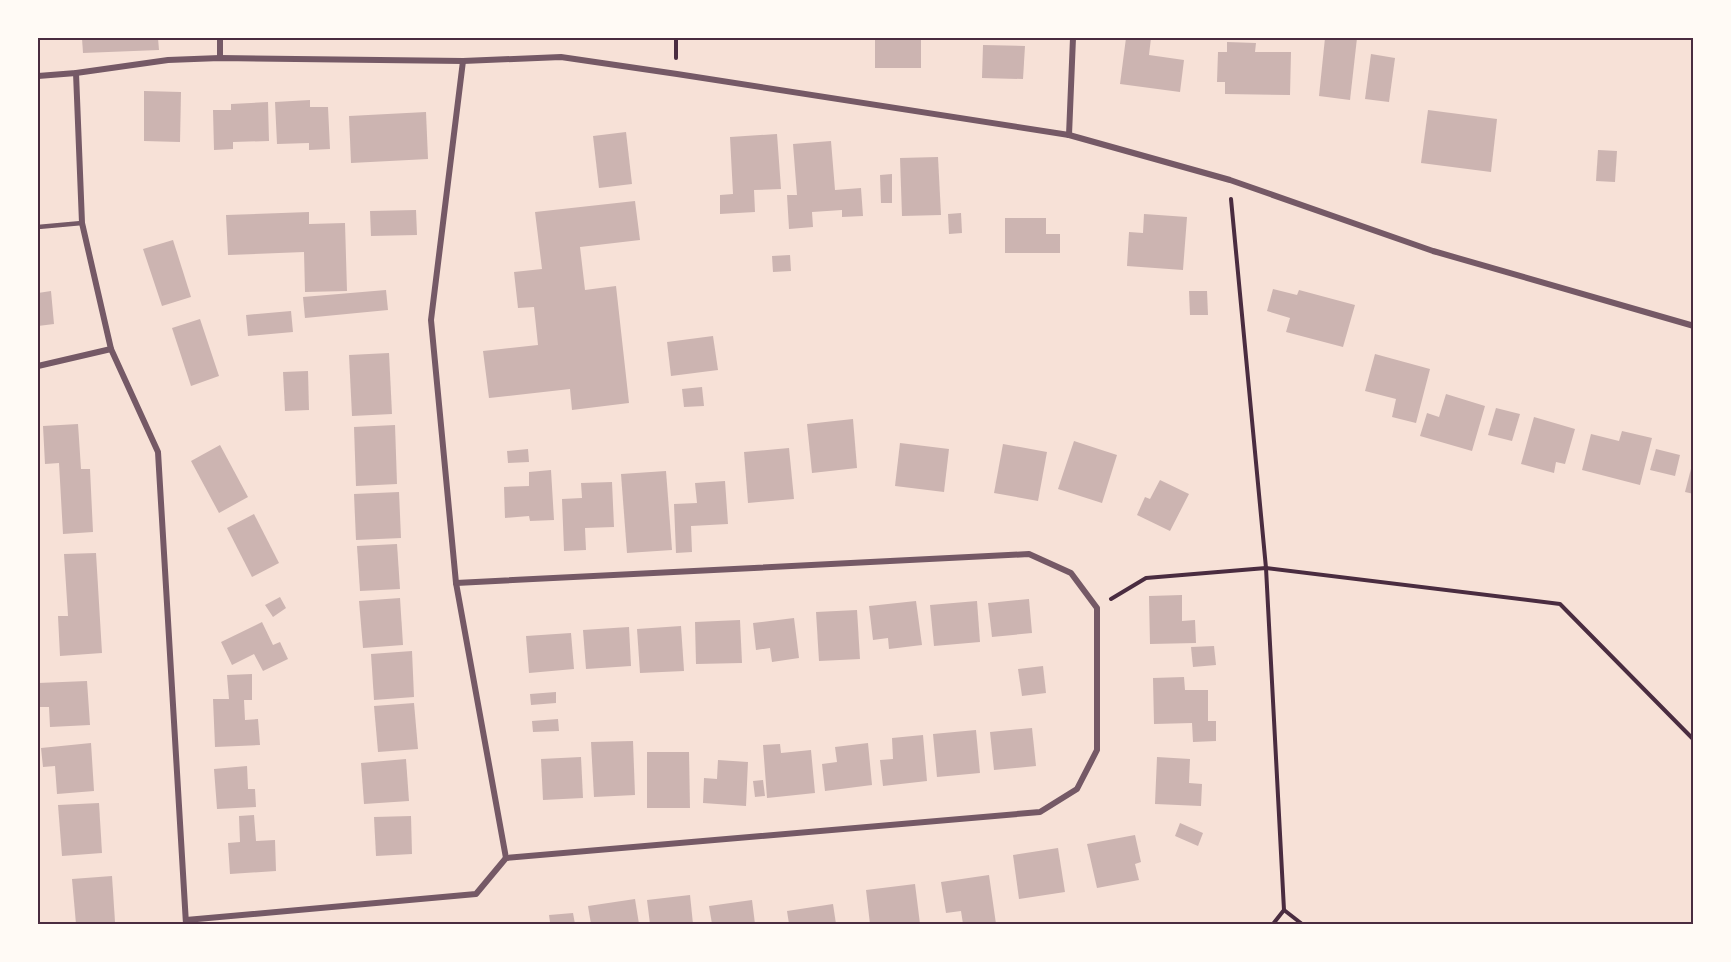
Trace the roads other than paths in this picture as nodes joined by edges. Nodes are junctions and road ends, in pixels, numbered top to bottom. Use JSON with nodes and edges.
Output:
{"nodes":[{"id":1,"x":220,"y":38,"type":"edge"},
{"id":2,"x":1073,"y":38,"type":"edge"},
{"id":3,"x":220,"y":58,"type":"junction"},
{"id":4,"x":463,"y":61,"type":"junction"},
{"id":5,"x":76,"y":73,"type":"junction"},
{"id":6,"x":38,"y":76,"type":"edge"},
{"id":7,"x":1069,"y":135,"type":"junction"},
{"id":8,"x":82,"y":223,"type":"junction"},
{"id":9,"x":38,"y":227,"type":"edge"},
{"id":10,"x":1694,"y":326,"type":"edge"},
{"id":11,"x":111,"y":349,"type":"junction"},
{"id":12,"x":38,"y":366,"type":"edge"},
{"id":13,"x":456,"y":583,"type":"junction"},
{"id":14,"x":506,"y":858,"type":"junction"},
{"id":15,"x":186,"y":922,"type":"edge"}],
"edges":[{"from":1,"to":3,"type":"street"},
{"from":2,"to":7,"type":"street"},
{"from":3,"to":4,"type":"street"},
{"from":3,"to":5,"type":"street"},
{"from":4,"to":7,"type":"street"},
{"from":4,"to":13,"type":"street"},
{"from":5,"to":6,"type":"street"},
{"from":5,"to":8,"type":"street"},
{"from":7,"to":10,"type":"street"},
{"from":8,"to":9,"type":"lane"},
{"from":8,"to":11,"type":"street"},
{"from":11,"to":12,"type":"street"},
{"from":11,"to":15,"type":"street"},
{"from":13,"to":14,"type":"street"},
{"from":13,"to":14,"type":"street"},
{"from":14,"to":15,"type":"street"}]}
